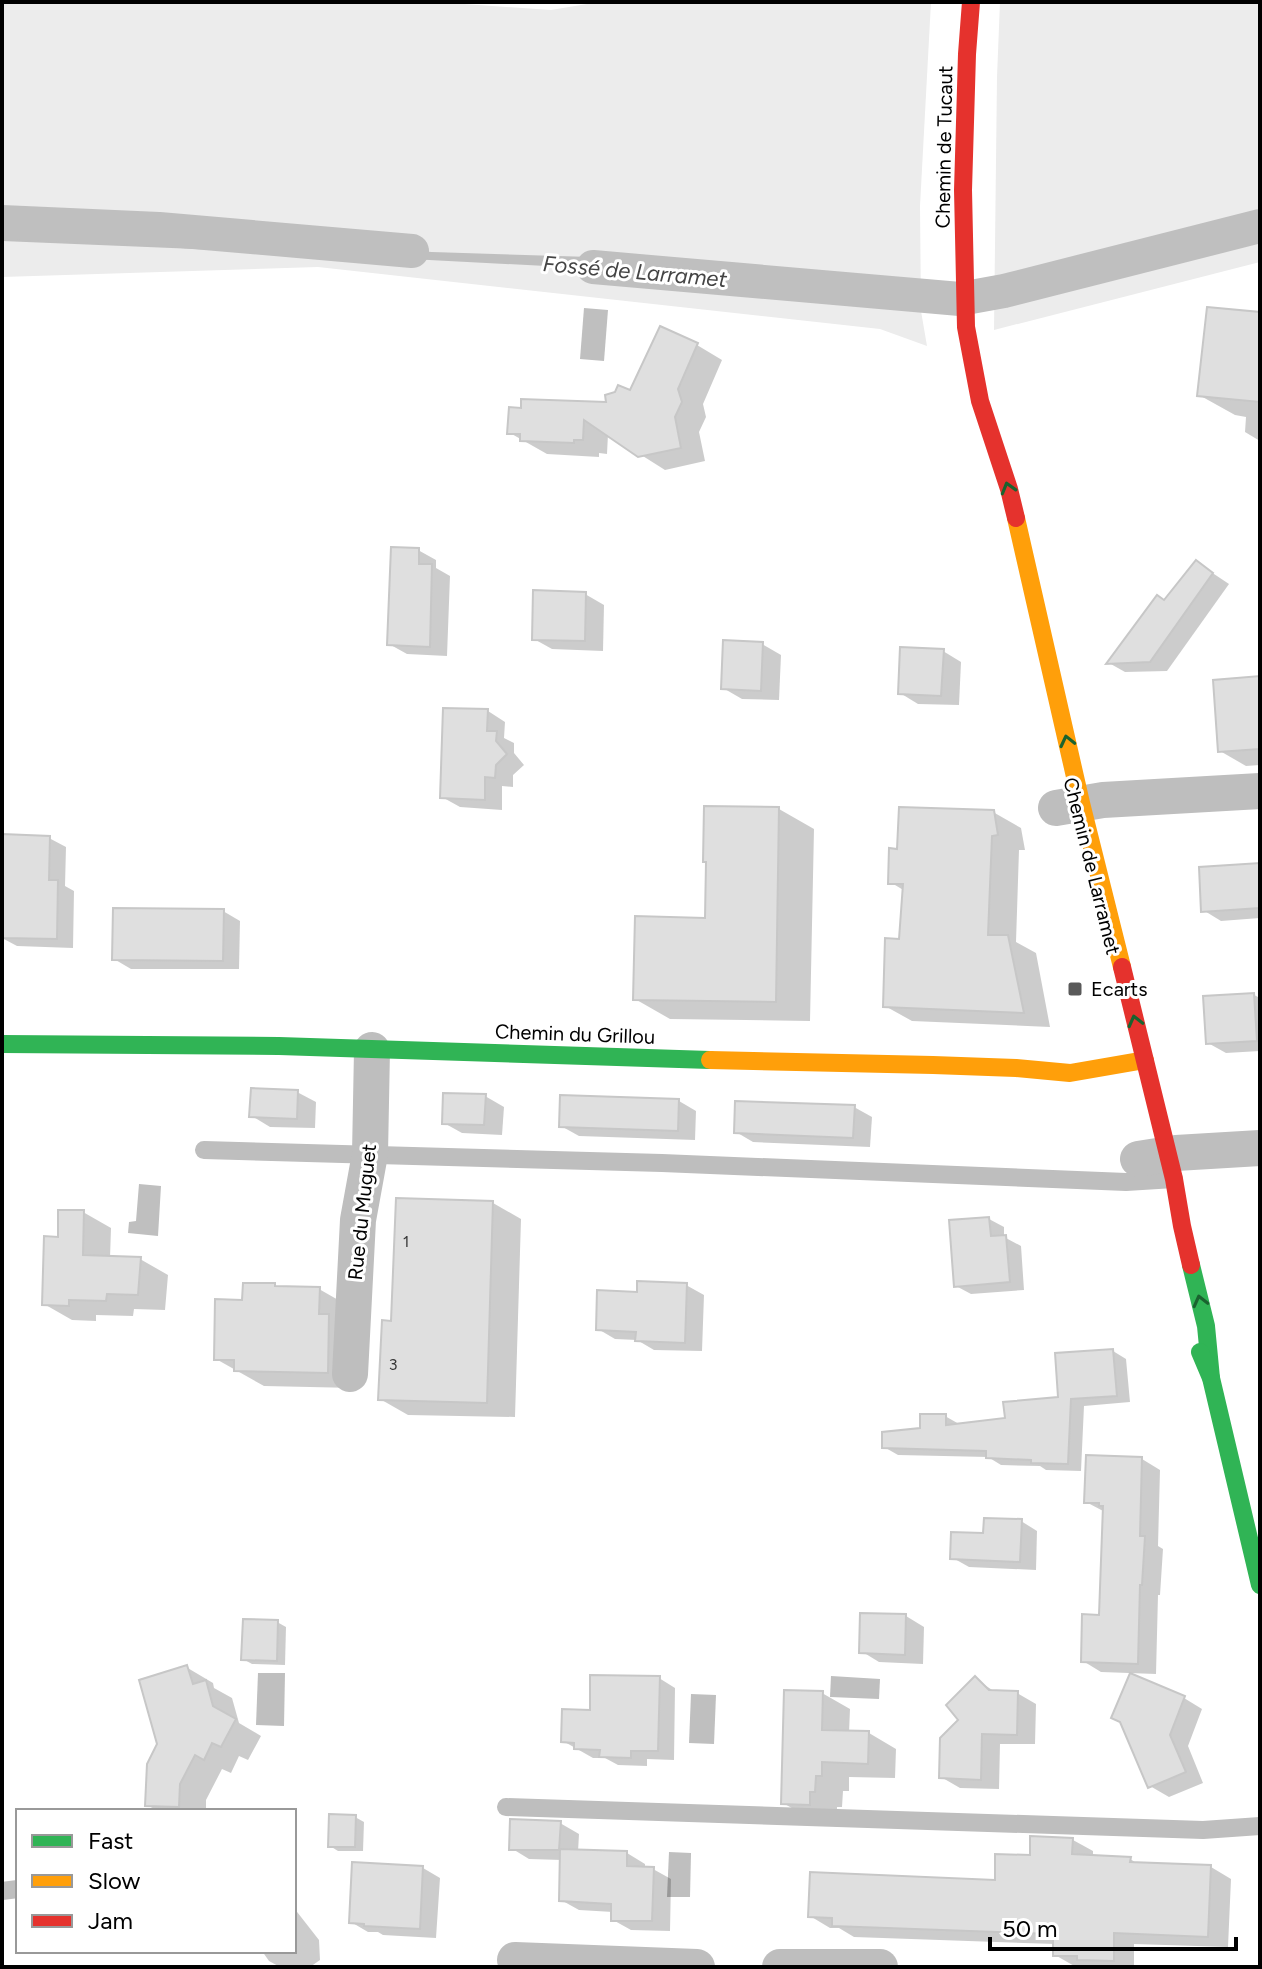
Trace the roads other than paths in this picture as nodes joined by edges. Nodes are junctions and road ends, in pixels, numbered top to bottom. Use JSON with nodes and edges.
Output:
{"nodes":[{"id":1,"x":971,"y":2,"type":"edge"},
{"id":2,"x":966,"y":294,"type":"joint"},
{"id":3,"x":980,"y":401,"type":"junction"},
{"id":4,"x":985,"y":470,"type":"dead end"},
{"id":5,"x":1260,"y":791,"type":"edge"},
{"id":6,"x":1062,"y":807,"type":"junction"},
{"id":7,"x":2,"y":1044,"type":"edge"},
{"id":8,"x":372,"y":1050,"type":"junction"},
{"id":9,"x":1145,"y":1060,"type":"junction"},
{"id":10,"x":1260,"y":1148,"type":"edge"},
{"id":11,"x":204,"y":1150,"type":"dead end"},
{"id":12,"x":370,"y":1154,"type":"junction"},
{"id":13,"x":1151,"y":1169,"type":"junction"},
{"id":14,"x":1181,"y":1304,"type":"dead end"},
{"id":15,"x":350,"y":1374,"type":"dead end"},
{"id":16,"x":1211,"y":1378,"type":"junction"},
{"id":17,"x":1260,"y":1585,"type":"edge"},
{"id":18,"x":506,"y":1807,"type":"dead end"},
{"id":19,"x":1260,"y":1826,"type":"edge"},
{"id":20,"x":515,"y":1960,"type":"dead end"},
{"id":21,"x":697,"y":1967,"type":"edge"},
{"id":22,"x":780,"y":1967,"type":"edge"},
{"id":23,"x":880,"y":1967,"type":"edge"}],
"edges":[{"from":1,"to":2,"type":"main road","name":"Chemin de Tucaut"},
{"from":2,"to":3,"type":"main road","name":"Chemin de Larramet"},
{"from":3,"to":4,"type":"main road","name":"Chemin de Larramet"},
{"from":6,"to":3,"type":"main road","name":"Chemin de Larramet","one_way":true},
{"from":5,"to":6,"type":"street"},
{"from":9,"to":6,"type":"main road","name":"Chemin de Larramet","one_way":true},
{"from":7,"to":8,"type":"main road","name":"Chemin du Grillou"},
{"from":8,"to":9,"type":"main road","name":"Chemin du Grillou"},
{"from":8,"to":12,"type":"street","name":"Rue du Muguet"},
{"from":9,"to":13,"type":"main road","name":"Chemin de Larramet"},
{"from":10,"to":13,"type":"street"},
{"from":11,"to":12,"type":"lane"},
{"from":12,"to":13,"type":"lane"},
{"from":12,"to":15,"type":"street","name":"Rue du Muguet"},
{"from":16,"to":13,"type":"main road","name":"Chemin de Larramet","one_way":true},
{"from":14,"to":16,"type":"main road","name":"Chemin de Larramet"},
{"from":16,"to":17,"type":"main road","name":"Chemin de Larramet"},
{"from":18,"to":19,"type":"lane"},
{"from":20,"to":21,"type":"street"},
{"from":22,"to":23,"type":"street"}]}
